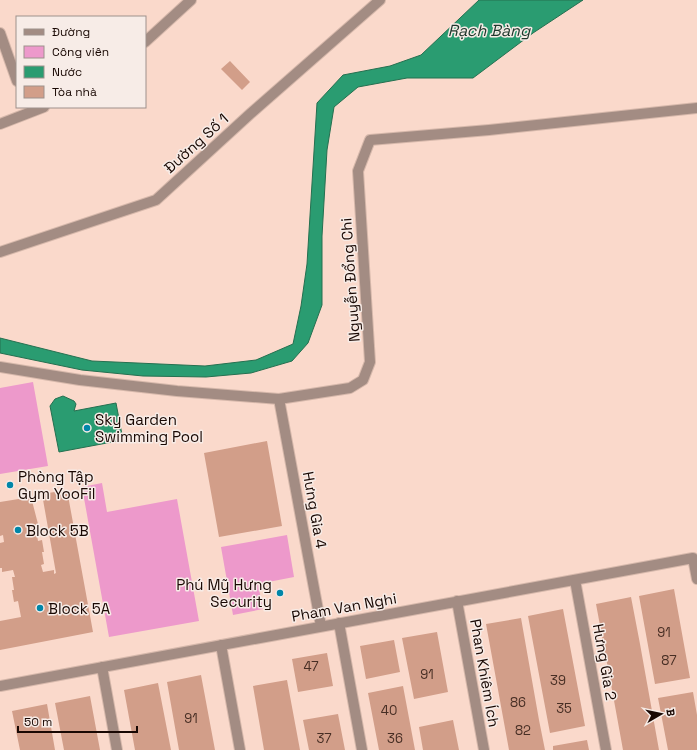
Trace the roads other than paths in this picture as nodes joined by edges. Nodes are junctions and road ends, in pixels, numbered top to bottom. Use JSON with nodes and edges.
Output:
{"nodes":[{"id":1,"x":191,"y":0,"type":"edge"},
{"id":2,"x":380,"y":0,"type":"edge"},
{"id":3,"x":0,"y":33,"type":"edge"},
{"id":4,"x":146,"y":41,"type":"edge"},
{"id":5,"x":16,"y":78,"type":"edge"},
{"id":6,"x":39,"y":108,"type":"edge"},
{"id":7,"x":697,"y":108,"type":"edge"},
{"id":8,"x":28,"y":110,"type":"edge"},
{"id":9,"x":0,"y":124,"type":"edge"},
{"id":10,"x":0,"y":252,"type":"edge"},
{"id":11,"x":0,"y":367,"type":"edge"},
{"id":12,"x":279,"y":399,"type":"junction"},
{"id":13,"x":697,"y":579,"type":"edge"},
{"id":14,"x":575,"y":580,"type":"junction"},
{"id":15,"x":457,"y":601,"type":"junction"},
{"id":16,"x":338,"y":623,"type":"junction"},
{"id":17,"x":321,"y":626,"type":"junction"},
{"id":18,"x":221,"y":645,"type":"junction"},
{"id":19,"x":102,"y":667,"type":"junction"},
{"id":20,"x":0,"y":686,"type":"edge"},
{"id":21,"x":117,"y":750,"type":"edge"},
{"id":22,"x":240,"y":750,"type":"edge"},
{"id":23,"x":362,"y":750,"type":"edge"},
{"id":24,"x":484,"y":750,"type":"edge"},
{"id":25,"x":606,"y":750,"type":"edge"}],
"edges":[{"from":1,"to":4,"type":"street"},
{"from":2,"to":10,"type":"street","name":"Đường Số 1"},
{"from":3,"to":5,"type":"street"},
{"from":6,"to":8,"type":"street"},
{"from":7,"to":12,"type":"street","name":"Nguyễn Đổng Chi"},
{"from":8,"to":9,"type":"street"},
{"from":11,"to":12,"type":"street","name":"Nguyễn Đổng Chi"},
{"from":12,"to":17,"type":"street","name":"Hưng Gia 4"},
{"from":13,"to":14,"type":"street","name":"Pham Van Nghi"},
{"from":14,"to":15,"type":"street","name":"Pham Van Nghi"},
{"from":14,"to":25,"type":"street","name":"Hưng Gia 2"},
{"from":15,"to":16,"type":"street","name":"Pham Van Nghi"},
{"from":15,"to":24,"type":"street","name":"Phan Khiêm Ích"},
{"from":16,"to":17,"type":"street","name":"Pham Van Nghi"},
{"from":16,"to":23,"type":"street"},
{"from":17,"to":18,"type":"street","name":"Pham Van Nghi"},
{"from":18,"to":19,"type":"street","name":"Pham Van Nghi"},
{"from":18,"to":22,"type":"street"},
{"from":19,"to":20,"type":"street","name":"Pham Van Nghi"},
{"from":19,"to":21,"type":"street"}]}
